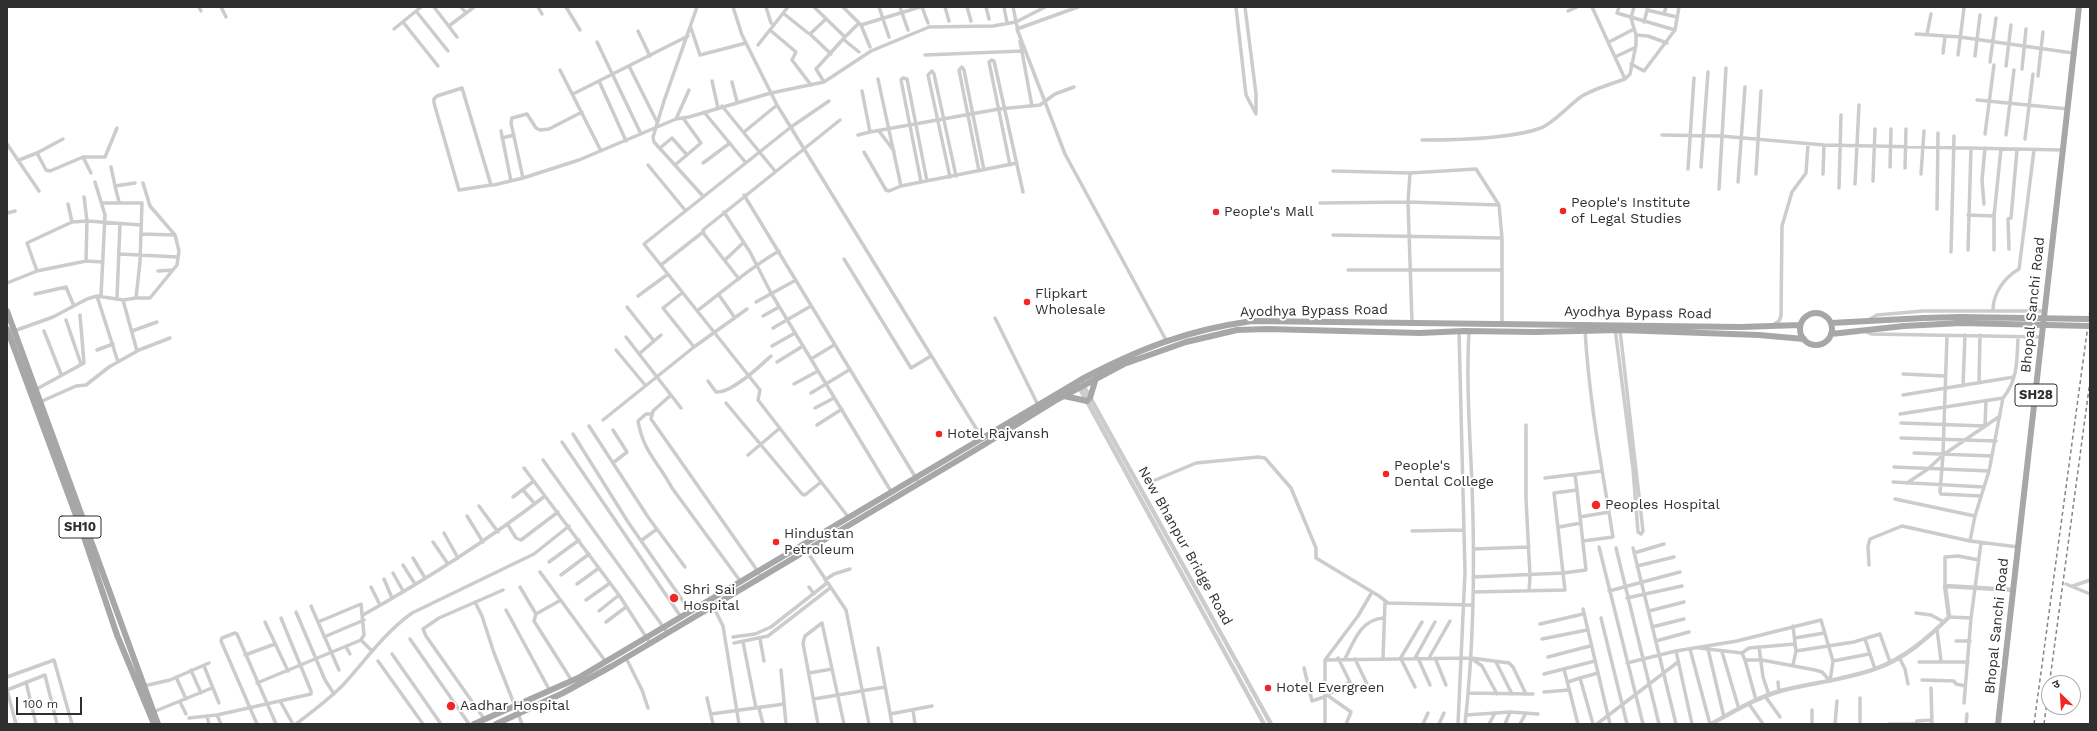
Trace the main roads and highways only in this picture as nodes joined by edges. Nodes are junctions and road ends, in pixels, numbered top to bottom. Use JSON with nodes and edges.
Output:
{"nodes":[{"id":1,"x":2079,"y":7,"type":"edge"},
{"id":2,"x":7,"y":311,"type":"edge"},
{"id":3,"x":2090,"y":319,"type":"edge"},
{"id":4,"x":1464,"y":323,"type":"junction"},
{"id":5,"x":1800,"y":325,"type":"junction"},
{"id":6,"x":1831,"y":325,"type":"junction"},
{"id":7,"x":2090,"y":326,"type":"edge"},
{"id":8,"x":1618,"y":328,"type":"junction"},
{"id":9,"x":7,"y":329,"type":"edge"},
{"id":10,"x":1674,"y":329,"type":"junction"},
{"id":11,"x":1464,"y":331,"type":"junction"},
{"id":12,"x":1831,"y":334,"type":"junction"},
{"id":13,"x":1178,"y":336,"type":"junction"},
{"id":14,"x":1804,"y":339,"type":"junction"},
{"id":15,"x":1181,"y":344,"type":"junction"},
{"id":16,"x":1127,"y":359,"type":"junction"},
{"id":17,"x":1096,"y":378,"type":"junction"},
{"id":18,"x":1080,"y":384,"type":"junction"},
{"id":19,"x":1064,"y":396,"type":"junction"},
{"id":20,"x":917,"y":481,"type":"junction"},
{"id":21,"x":760,"y":574,"type":"junction"},
{"id":22,"x":715,"y":602,"type":"junction"},
{"id":23,"x":648,"y":640,"type":"junction"},
{"id":24,"x":154,"y":724,"type":"edge"},
{"id":25,"x":474,"y":724,"type":"edge"},
{"id":26,"x":496,"y":724,"type":"edge"},
{"id":27,"x":1998,"y":724,"type":"edge"}],
"edges":[{"from":1,"to":27,"type":"main road","name":"Bhopal Sanchi Road","number":"SH28"},
{"from":2,"to":24,"type":"main road","number":"SH10"},
{"from":3,"to":6,"type":"main road","bridge":true},
{"from":4,"to":8,"type":"main road","name":"Ayodhya Bypass Road"},
{"from":4,"to":11,"type":"main road"},
{"from":4,"to":13,"type":"main road","name":"Ayodhya Bypass Road"},
{"from":5,"to":6,"type":"main road"},
{"from":5,"to":10,"type":"main road","name":"Ayodhya Bypass Road"},
{"from":5,"to":14,"type":"main road"},
{"from":6,"to":12,"type":"main road"},
{"from":7,"to":12,"type":"main road","bridge":true},
{"from":8,"to":10,"type":"main road","name":"Ayodhya Bypass Road"},
{"from":8,"to":11,"type":"main road","name":"Ayodhya Bypass Road"},
{"from":9,"to":24,"type":"main road","number":"SH10"},
{"from":10,"to":14,"type":"main road","name":"Ayodhya Bypass Road"},
{"from":11,"to":15,"type":"main road","name":"Ayodhya Bypass Road"},
{"from":12,"to":14,"type":"main road"},
{"from":13,"to":15,"type":"main road"},
{"from":13,"to":16,"type":"main road","name":"Ayodhya Bypass Road"},
{"from":15,"to":16,"type":"main road","name":"Ayodhya Bypass Road"},
{"from":16,"to":17,"type":"main road","name":"Ayodhya Bypass Road"},
{"from":16,"to":18,"type":"main road","name":"Ayodhya Bypass Road"},
{"from":17,"to":18,"type":"main road","name":"Ayodhya Bypass Road"},
{"from":17,"to":19,"type":"main road"},
{"from":18,"to":19,"type":"main road","name":"Ayodhya Bypass Road"},
{"from":18,"to":20,"type":"main road","name":"Ayodhya Bypass Road"},
{"from":19,"to":20,"type":"main road","name":"Ayodhya Bypass Road"},
{"from":20,"to":21,"type":"main road","name":"Ayodhya Bypass Road"},
{"from":20,"to":21,"type":"main road","name":"Ayodhya Bypass Road"},
{"from":21,"to":22,"type":"main road","name":"Ayodhya Bypass Road"},
{"from":21,"to":22,"type":"main road","name":"Ayodhya Bypass Road"},
{"from":22,"to":23,"type":"main road","name":"Ayodhya Bypass Road"},
{"from":23,"to":25,"type":"main road","name":"Ayodhya Bypass Road"},
{"from":23,"to":26,"type":"main road","name":"Ayodhya Bypass Road"}]}
